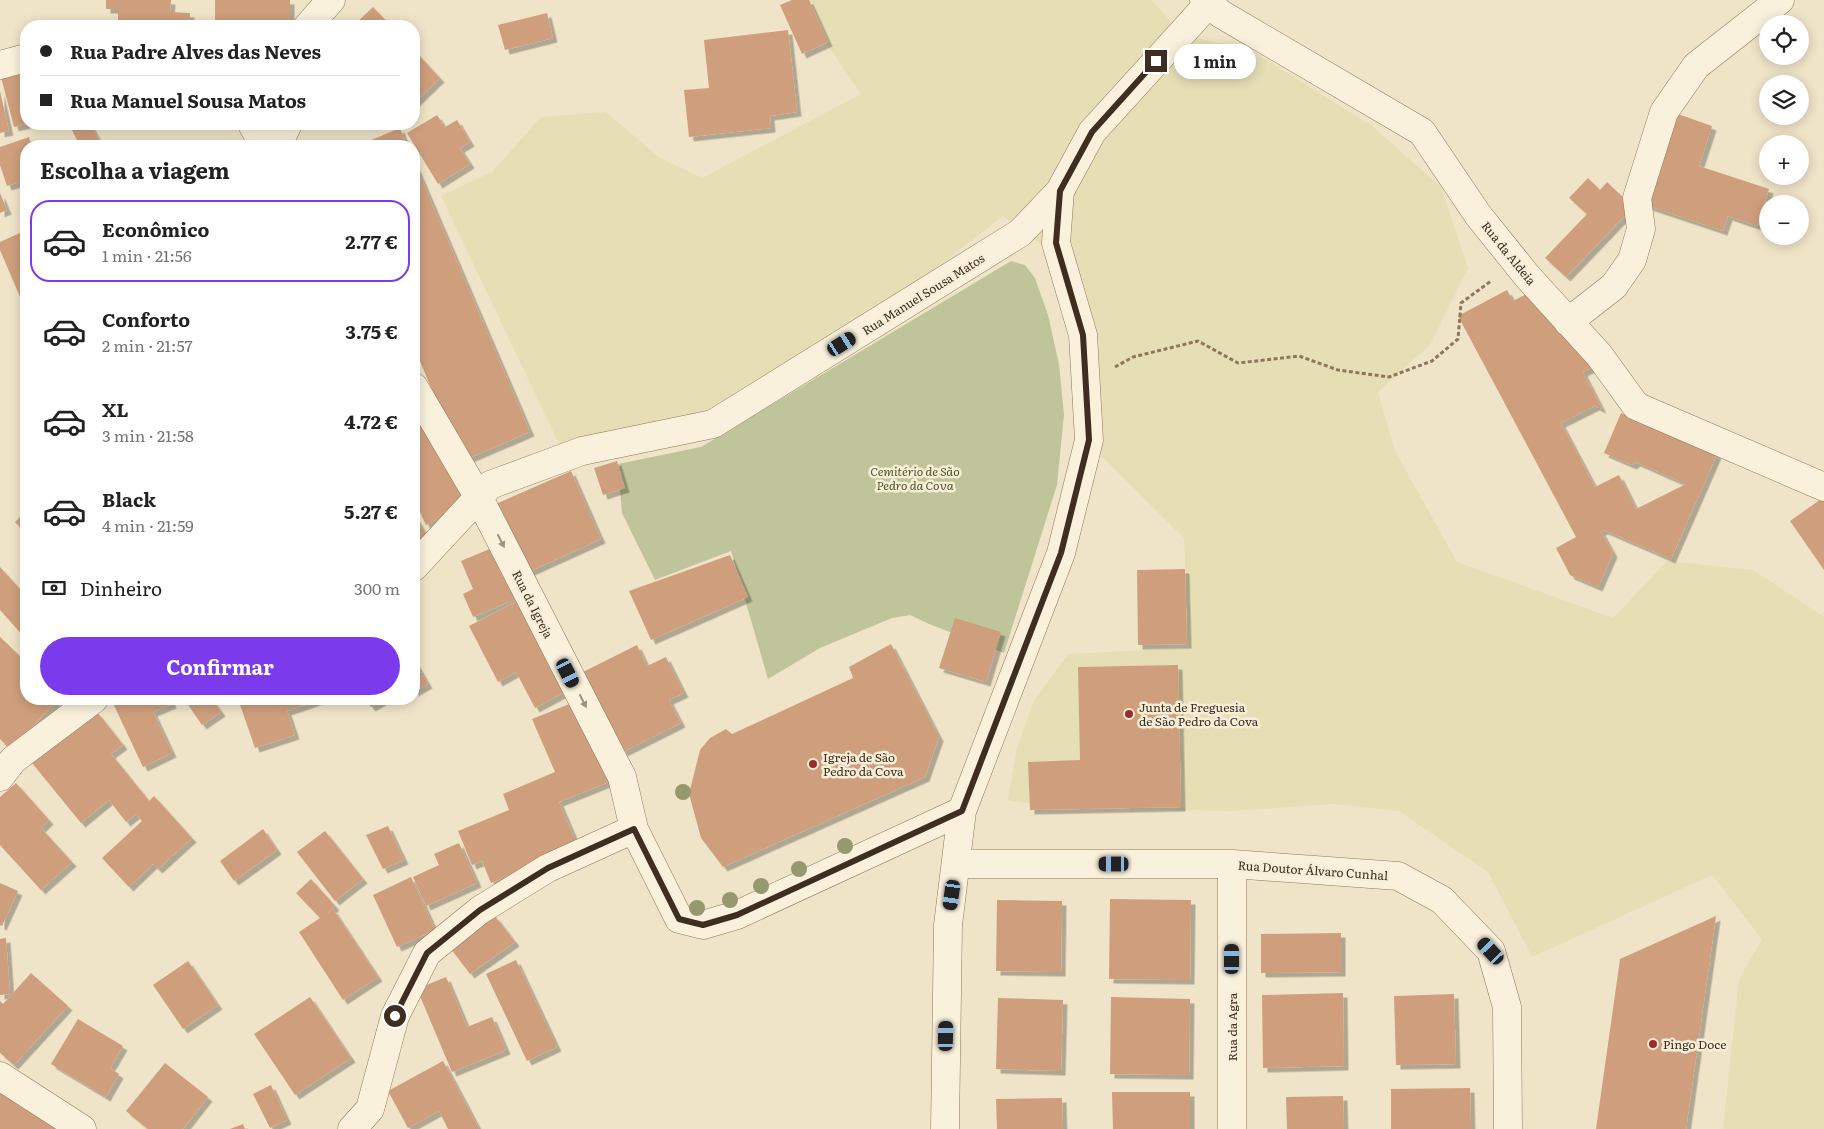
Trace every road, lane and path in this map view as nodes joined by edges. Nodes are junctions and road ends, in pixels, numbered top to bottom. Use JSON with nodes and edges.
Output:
{"nodes":[{"id":1,"x":1780,"y":0,"type":"edge"},
{"id":2,"x":1207,"y":1,"type":"edge"},
{"id":3,"x":20,"y":60,"type":"edge"},
{"id":4,"x":0,"y":65,"type":"edge"},
{"id":5,"x":1060,"y":191,"type":"junction"},
{"id":6,"x":1516,"y":262,"type":"junction"},
{"id":7,"x":1568,"y":322,"type":"junction"},
{"id":8,"x":1086,"y":383,"type":"junction"},
{"id":9,"x":420,"y":397,"type":"edge"},
{"id":10,"x":1824,"y":487,"type":"edge"},
{"id":11,"x":478,"y":498,"type":"junction"},
{"id":12,"x":420,"y":561,"type":"edge"},
{"id":13,"x":86,"y":705,"type":"edge"},
{"id":14,"x":0,"y":777,"type":"edge"},
{"id":15,"x":962,"y":811,"type":"junction"},
{"id":16,"x":634,"y":829,"type":"junction"},
{"id":17,"x":956,"y":864,"type":"junction"},
{"id":18,"x":1232,"y":864,"type":"junction"},
{"id":19,"x":0,"y":1076,"type":"edge"},
{"id":20,"x":82,"y":1129,"type":"edge"},
{"id":21,"x":352,"y":1129,"type":"edge"},
{"id":22,"x":945,"y":1129,"type":"edge"},
{"id":23,"x":1232,"y":1129,"type":"edge"},
{"id":24,"x":1508,"y":1129,"type":"edge"}],
"edges":[{"from":1,"to":7,"type":"street"},
{"from":2,"to":5,"type":"street","name":"Rua Manuel Sousa Matos"},
{"from":2,"to":6,"type":"street","name":"Rua da Aldeia"},
{"from":3,"to":4,"type":"street"},
{"from":5,"to":8,"type":"street"},
{"from":5,"to":11,"type":"street","name":"Rua Manuel Sousa Matos"},
{"from":6,"to":7,"type":"street","name":"Rua da Aldeia"},
{"from":6,"to":8,"type":"path"},
{"from":7,"to":10,"type":"street","name":"Rua da Aldeia"},
{"from":8,"to":15,"type":"street"},
{"from":9,"to":11,"type":"street","name":"Rua da Igreja"},
{"from":11,"to":12,"type":"street","name":"Rua Manuel Sousa Matos"},
{"from":11,"to":16,"type":"street","name":"Rua da Igreja","one_way":true},
{"from":13,"to":14,"type":"street"},
{"from":15,"to":16,"type":"street","name":"Rua da Igreja"},
{"from":15,"to":17,"type":"street"},
{"from":16,"to":21,"type":"street"},
{"from":17,"to":18,"type":"street","name":"Rua Doutor Álvaro Cunhal"},
{"from":17,"to":22,"type":"street"},
{"from":18,"to":23,"type":"street","name":"Rua da Agra"},
{"from":18,"to":24,"type":"street","name":"Rua Doutor Álvaro Cunhal"},
{"from":19,"to":20,"type":"street"}]}
